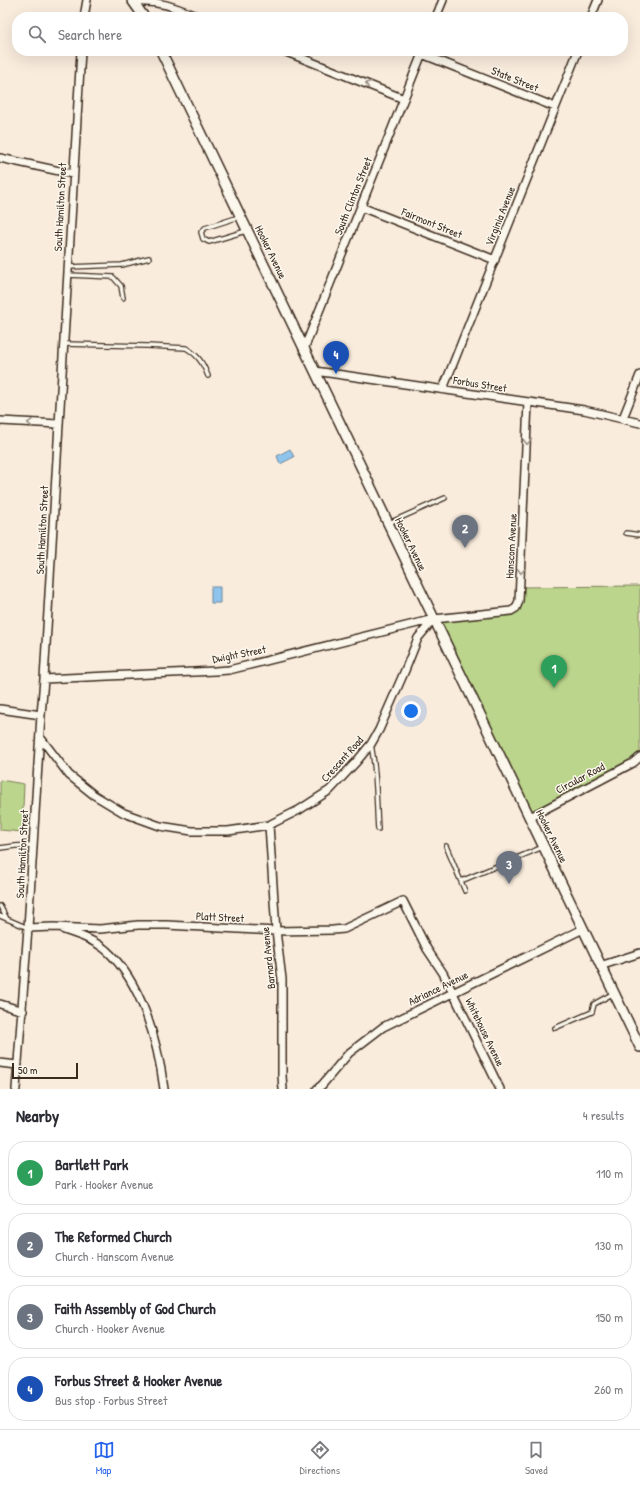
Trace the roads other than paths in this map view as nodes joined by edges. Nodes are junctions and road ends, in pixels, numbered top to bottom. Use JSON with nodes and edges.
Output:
{"nodes":[{"id":1,"x":87,"y":0,"type":"edge"},
{"id":2,"x":443,"y":0,"type":"edge"},
{"id":3,"x":598,"y":0,"type":"edge"},
{"id":4,"x":133,"y":1,"type":"edge"},
{"id":5,"x":171,"y":3,"type":"edge"},
{"id":6,"x":85,"y":12,"type":"edge"},
{"id":7,"x":141,"y":12,"type":"edge"},
{"id":8,"x":189,"y":12,"type":"edge"},
{"id":9,"x":438,"y":12,"type":"edge"},
{"id":10,"x":593,"y":12,"type":"edge"},
{"id":11,"x":81,"y":56,"type":"edge"},
{"id":12,"x":163,"y":56,"type":"edge"},
{"id":13,"x":296,"y":56,"type":"edge"},
{"id":14,"x":420,"y":56,"type":"edge"},
{"id":15,"x":432,"y":56,"type":"edge"},
{"id":16,"x":576,"y":56,"type":"edge"},
{"id":17,"x":404,"y":99,"type":"junction"},
{"id":18,"x":556,"y":107,"type":"junction"},
{"id":19,"x":0,"y":158,"type":"edge"},
{"id":20,"x":73,"y":174,"type":"junction"},
{"id":21,"x":361,"y":207,"type":"junction"},
{"id":22,"x":240,"y":216,"type":"junction"},
{"id":23,"x":247,"y":230,"type":"junction"},
{"id":24,"x":149,"y":258,"type":"dead end"},
{"id":25,"x":494,"y":260,"type":"junction"},
{"id":26,"x":68,"y":267,"type":"junction"},
{"id":27,"x":68,"y":275,"type":"junction"},
{"id":28,"x":123,"y":298,"type":"dead end"},
{"id":29,"x":64,"y":344,"type":"junction"},
{"id":30,"x":304,"y":349,"type":"junction"},
{"id":31,"x":315,"y":371,"type":"junction"},
{"id":32,"x":640,"y":375,"type":"edge"},
{"id":33,"x":208,"y":376,"type":"dead end"},
{"id":34,"x":443,"y":389,"type":"junction"},
{"id":35,"x":528,"y":403,"type":"junction"},
{"id":36,"x":623,"y":418,"type":"junction"},
{"id":37,"x":0,"y":421,"type":"edge"},
{"id":38,"x":640,"y":423,"type":"edge"},
{"id":39,"x":59,"y":424,"type":"junction"},
{"id":40,"x":445,"y":498,"type":"dead end"},
{"id":41,"x":388,"y":523,"type":"junction"},
{"id":42,"x":626,"y":533,"type":"dead end"},
{"id":43,"x":640,"y":535,"type":"edge"},
{"id":44,"x":434,"y":619,"type":"junction"},
{"id":45,"x":44,"y":679,"type":"junction"},
{"id":46,"x":0,"y":709,"type":"edge"},
{"id":47,"x":41,"y":715,"type":"junction"},
{"id":48,"x":40,"y":737,"type":"junction"},
{"id":49,"x":371,"y":744,"type":"junction"},
{"id":50,"x":640,"y":757,"type":"edge"},
{"id":51,"x":530,"y":817,"type":"junction"},
{"id":52,"x":269,"y":825,"type":"junction"},
{"id":53,"x":378,"y":829,"type":"dead end"},
{"id":54,"x":33,"y":845,"type":"junction"},
{"id":55,"x":446,"y":846,"type":"dead end"},
{"id":56,"x":544,"y":846,"type":"junction"},
{"id":57,"x":0,"y":848,"type":"edge"},
{"id":58,"x":461,"y":881,"type":"junction"},
{"id":59,"x":465,"y":891,"type":"dead end"},
{"id":60,"x":403,"y":901,"type":"joint"},
{"id":61,"x":0,"y":906,"type":"edge"},
{"id":62,"x":0,"y":916,"type":"edge"},
{"id":63,"x":7,"y":919,"type":"junction"},
{"id":64,"x":53,"y":927,"type":"junction"},
{"id":65,"x":28,"y":928,"type":"junction"},
{"id":66,"x":583,"y":929,"type":"junction"},
{"id":67,"x":276,"y":931,"type":"junction"},
{"id":68,"x":640,"y":953,"type":"edge"},
{"id":69,"x":600,"y":966,"type":"junction"},
{"id":70,"x":453,"y":993,"type":"junction"},
{"id":71,"x":614,"y":993,"type":"junction"},
{"id":72,"x":0,"y":1004,"type":"edge"},
{"id":73,"x":23,"y":1011,"type":"junction"},
{"id":74,"x":555,"y":1028,"type":"dead end"},
{"id":75,"x":640,"y":1047,"type":"edge"},
{"id":76,"x":0,"y":1063,"type":"edge"},
{"id":77,"x":17,"y":1065,"type":"junction"},
{"id":78,"x":16,"y":1089,"type":"edge"},
{"id":79,"x":164,"y":1089,"type":"edge"},
{"id":80,"x":283,"y":1089,"type":"edge"},
{"id":81,"x":317,"y":1089,"type":"edge"},
{"id":82,"x":500,"y":1089,"type":"edge"}],
"edges":[{"from":1,"to":6,"type":"street"},
{"from":2,"to":9,"type":"street"},
{"from":3,"to":10,"type":"street"},
{"from":4,"to":5,"type":"street"},
{"from":4,"to":7,"type":"street"},
{"from":5,"to":8,"type":"street"},
{"from":11,"to":20,"type":"street","name":"South Hamilton Street"},
{"from":12,"to":22,"type":"street","name":"Hooker Avenue"},
{"from":17,"to":13,"type":"street","one_way":true},
{"from":14,"to":17,"type":"street","name":"South Clinton Street"},
{"from":15,"to":18,"type":"street","name":"State Street"},
{"from":16,"to":18,"type":"street","name":"Virginia Avenue"},
{"from":17,"to":21,"type":"street","name":"South Clinton Street"},
{"from":18,"to":25,"type":"street","name":"Virginia Avenue"},
{"from":19,"to":20,"type":"street"},
{"from":20,"to":26,"type":"street","name":"South Hamilton Street"},
{"from":21,"to":25,"type":"street","name":"Fairmont Street"},
{"from":21,"to":30,"type":"street","name":"South Clinton Street"},
{"from":22,"to":23,"type":"street","name":"Hooker Avenue"},
{"from":22,"to":23,"type":"lane"},
{"from":23,"to":30,"type":"street","name":"Hooker Avenue"},
{"from":24,"to":26,"type":"lane"},
{"from":25,"to":34,"type":"street","name":"Virginia Avenue"},
{"from":26,"to":27,"type":"street","name":"South Hamilton Street"},
{"from":27,"to":28,"type":"lane"},
{"from":27,"to":29,"type":"street","name":"South Hamilton Street"},
{"from":29,"to":33,"type":"lane"},
{"from":29,"to":39,"type":"street","name":"South Hamilton Street"},
{"from":30,"to":31,"type":"street","name":"Hooker Avenue"},
{"from":31,"to":34,"type":"street","name":"Forbus Street"},
{"from":31,"to":41,"type":"street","name":"Hooker Avenue"},
{"from":32,"to":36,"type":"street"},
{"from":34,"to":35,"type":"street","name":"Forbus Street"},
{"from":35,"to":36,"type":"street","name":"Forbus Street"},
{"from":35,"to":44,"type":"street","name":"Hanscom Avenue","one_way":true},
{"from":36,"to":38,"type":"street","name":"Forbus Street"},
{"from":39,"to":37,"type":"street","one_way":true},
{"from":39,"to":45,"type":"street","name":"South Hamilton Street"},
{"from":40,"to":41,"type":"lane"},
{"from":41,"to":44,"type":"street","name":"Hooker Avenue"},
{"from":42,"to":43,"type":"lane"},
{"from":44,"to":45,"type":"street","name":"Dwight Street"},
{"from":44,"to":49,"type":"street","name":"Crescent Road"},
{"from":44,"to":51,"type":"street","name":"Hooker Avenue"},
{"from":45,"to":47,"type":"street","name":"South Hamilton Street"},
{"from":46,"to":47,"type":"street"},
{"from":47,"to":48,"type":"street","name":"South Hamilton Street"},
{"from":48,"to":52,"type":"street","name":"Crescent Road"},
{"from":48,"to":54,"type":"street","name":"South Hamilton Street"},
{"from":49,"to":52,"type":"street","name":"Crescent Road"},
{"from":49,"to":53,"type":"lane"},
{"from":50,"to":51,"type":"street","name":"Circular Road"},
{"from":51,"to":56,"type":"street","name":"Hooker Avenue"},
{"from":52,"to":67,"type":"street","name":"Barnard Avenue"},
{"from":54,"to":57,"type":"lane"},
{"from":54,"to":65,"type":"street","name":"South Hamilton Street"},
{"from":55,"to":58,"type":"lane"},
{"from":56,"to":58,"type":"lane"},
{"from":56,"to":66,"type":"street","name":"Hooker Avenue"},
{"from":58,"to":59,"type":"lane"},
{"from":60,"to":67,"type":"street","name":"Platt Street"},
{"from":60,"to":70,"type":"street","name":"Whitehouse Avenue"},
{"from":61,"to":63,"type":"lane"},
{"from":62,"to":63,"type":"lane"},
{"from":63,"to":65,"type":"lane"},
{"from":64,"to":65,"type":"street","name":"Platt Street"},
{"from":64,"to":67,"type":"street","name":"Platt Street"},
{"from":64,"to":79,"type":"street"},
{"from":65,"to":73,"type":"street","name":"South Hamilton Street"},
{"from":66,"to":69,"type":"street","name":"Hooker Avenue"},
{"from":66,"to":70,"type":"street","name":"Adriance Avenue"},
{"from":67,"to":80,"type":"street","name":"Barnard Avenue"},
{"from":68,"to":69,"type":"street"},
{"from":69,"to":71,"type":"street","name":"Hooker Avenue"},
{"from":70,"to":81,"type":"street","name":"Adriance Avenue"},
{"from":70,"to":82,"type":"street","name":"Whitehouse Avenue"},
{"from":71,"to":74,"type":"lane"},
{"from":71,"to":75,"type":"street","name":"Hooker Avenue"},
{"from":72,"to":73,"type":"street"},
{"from":73,"to":77,"type":"street","name":"South Hamilton Street"},
{"from":76,"to":77,"type":"street"},
{"from":77,"to":78,"type":"street","name":"South Hamilton Street"}]}
